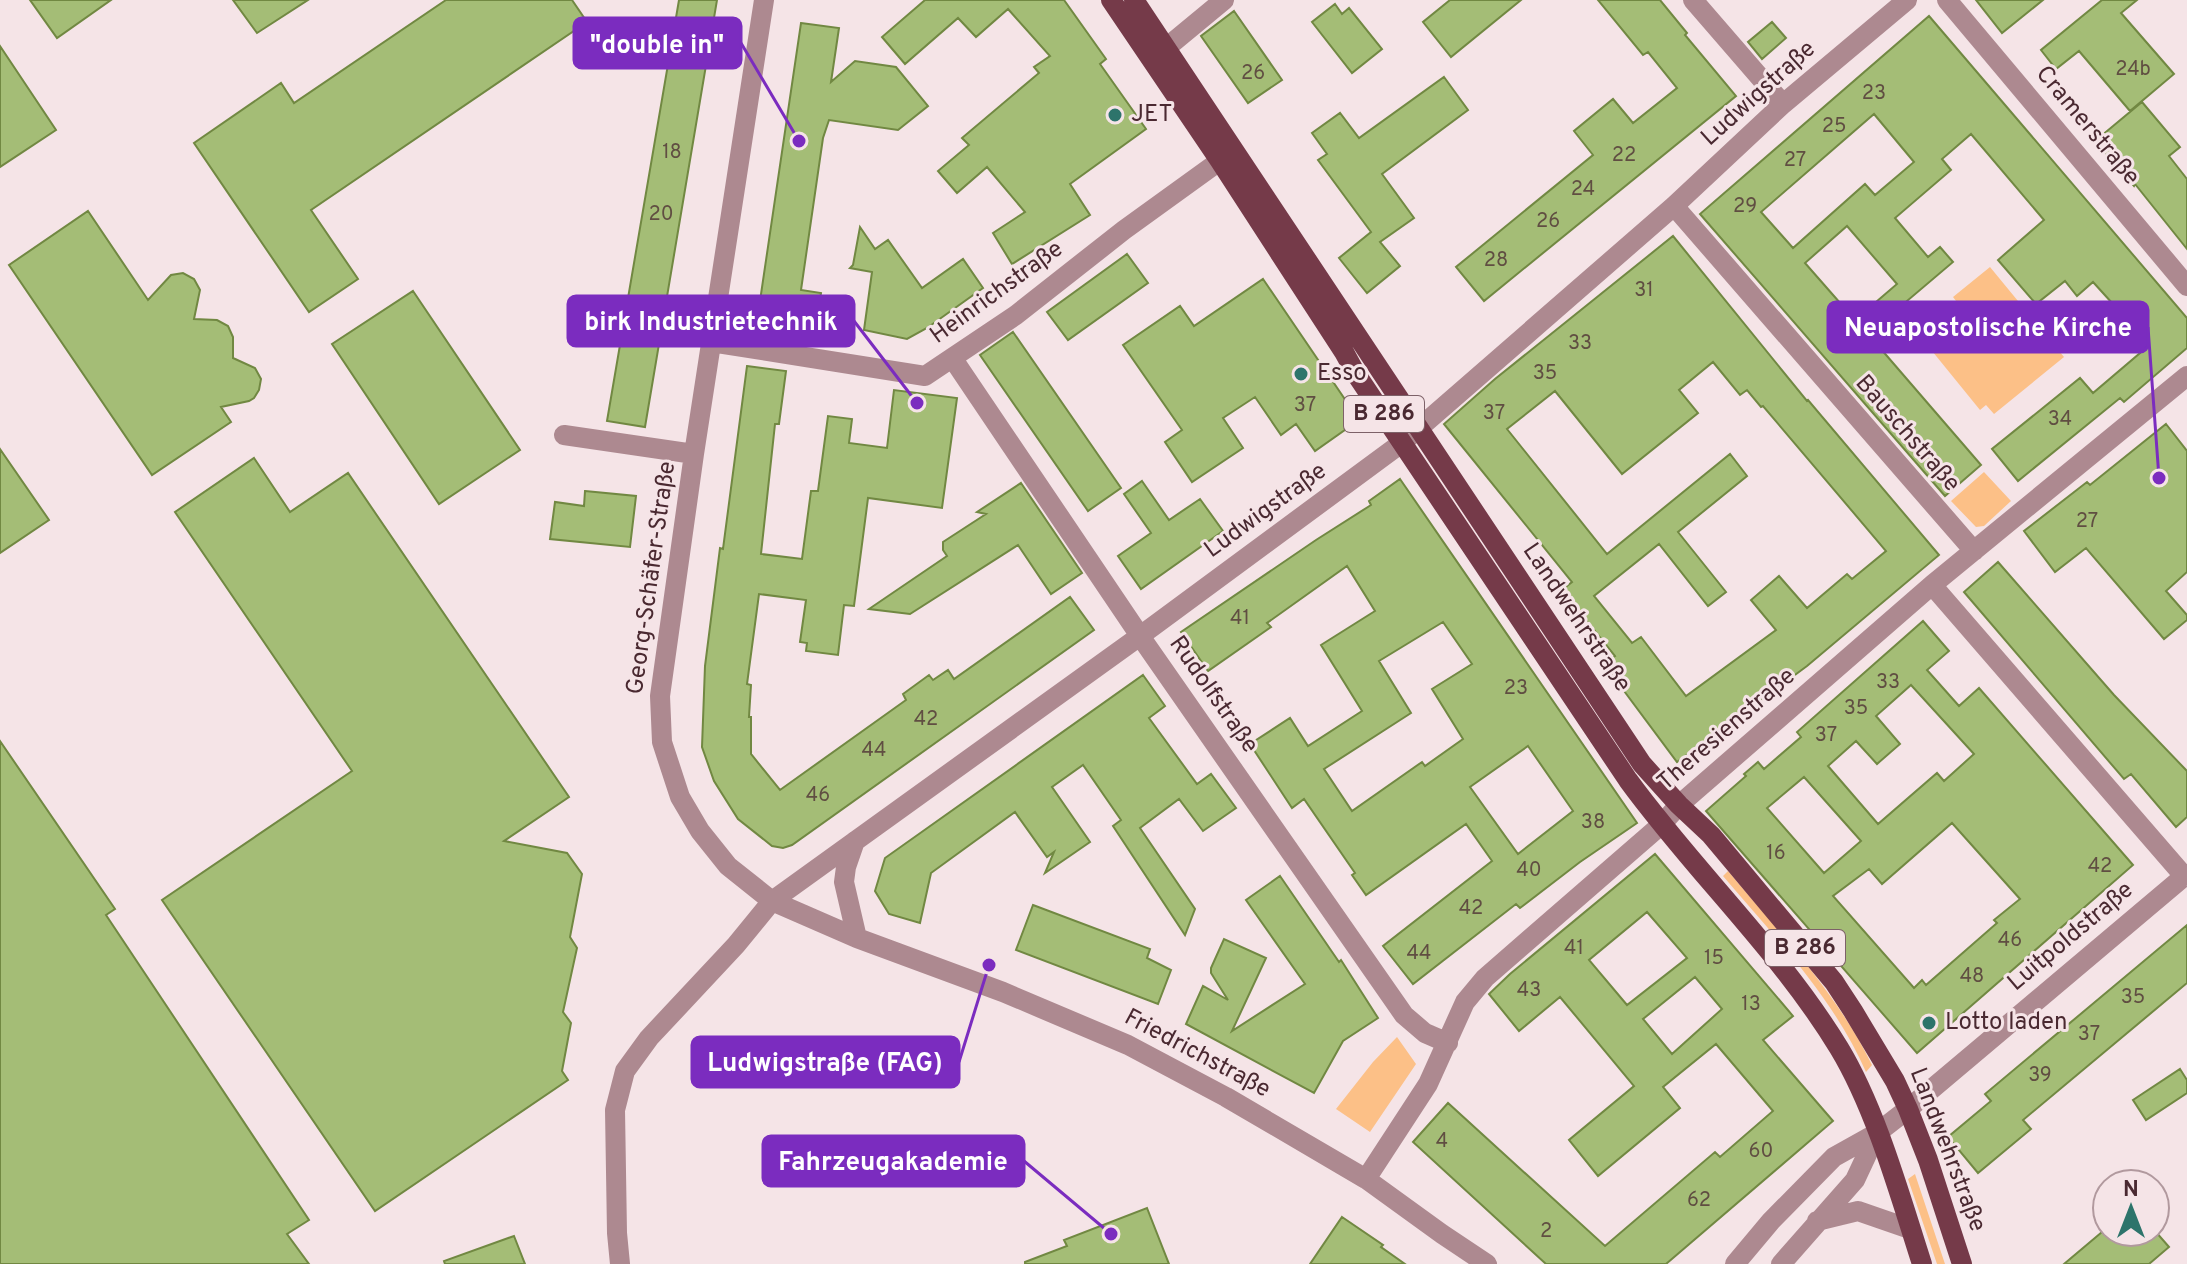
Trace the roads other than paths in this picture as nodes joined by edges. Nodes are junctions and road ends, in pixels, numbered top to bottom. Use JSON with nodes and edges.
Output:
{"nodes":[{"id":1,"x":764,"y":0,"type":"edge"},
{"id":2,"x":1111,"y":0,"type":"edge"},
{"id":3,"x":1134,"y":0,"type":"edge"},
{"id":4,"x":1224,"y":0,"type":"edge"},
{"id":5,"x":1693,"y":0,"type":"edge"},
{"id":6,"x":1907,"y":0,"type":"edge"},
{"id":7,"x":1947,"y":0,"type":"edge"},
{"id":8,"x":1166,"y":48,"type":"junction"},
{"id":9,"x":1783,"y":104,"type":"junction"},
{"id":10,"x":1227,"y":156,"type":"junction"},
{"id":11,"x":1674,"y":206,"type":"junction"},
{"id":12,"x":2187,"y":286,"type":"edge"},
{"id":13,"x":711,"y":342,"type":"junction"},
{"id":14,"x":953,"y":359,"type":"junction"},
{"id":15,"x":2187,"y":376,"type":"edge"},
{"id":16,"x":564,"y":435,"type":"dead end"},
{"id":17,"x":1410,"y":435,"type":"junction"},
{"id":18,"x":694,"y":454,"type":"junction"},
{"id":19,"x":1974,"y":551,"type":"junction"},
{"id":20,"x":1932,"y":585,"type":"junction"},
{"id":21,"x":1140,"y":636,"type":"junction"},
{"id":22,"x":1679,"y":805,"type":"junction"},
{"id":23,"x":1661,"y":825,"type":"junction"},
{"id":24,"x":855,"y":841,"type":"junction"},
{"id":25,"x":2185,"y":875,"type":"edge"},
{"id":26,"x":772,"y":901,"type":"junction"},
{"id":27,"x":857,"y":938,"type":"junction"},
{"id":28,"x":1448,"y":1043,"type":"junction"},
{"id":29,"x":1908,"y":1109,"type":"junction"},
{"id":30,"x":1877,"y":1133,"type":"junction"},
{"id":31,"x":1366,"y":1179,"type":"junction"},
{"id":32,"x":1817,"y":1221,"type":"junction"},
{"id":33,"x":1910,"y":1229,"type":"junction"},
{"id":34,"x":620,"y":1264,"type":"edge"},
{"id":35,"x":1487,"y":1264,"type":"edge"},
{"id":36,"x":1735,"y":1264,"type":"edge"},
{"id":37,"x":1781,"y":1264,"type":"edge"},
{"id":38,"x":1922,"y":1264,"type":"edge"},
{"id":39,"x":1962,"y":1264,"type":"edge"}],
"edges":[{"from":1,"to":13,"type":"street","name":"Georg-Schäfer-Straße"},
{"from":2,"to":10,"type":"main road","name":"Landwehrstraße","number":"B 286"},
{"from":3,"to":8,"type":"main road","name":"Landwehrstraße","number":"B 286"},
{"from":4,"to":8,"type":"street"},
{"from":5,"to":9,"type":"street"},
{"from":6,"to":9,"type":"street","name":"Ludwigstraße"},
{"from":7,"to":12,"type":"street","name":"Cramerstraße"},
{"from":8,"to":10,"type":"main road","name":"Landwehrstraße","number":"B 286"},
{"from":9,"to":11,"type":"street","name":"Ludwigstraße"},
{"from":10,"to":14,"type":"street","name":"Heinrichstraße"},
{"from":10,"to":17,"type":"main road","name":"Landwehrstraße","number":"B 286"},
{"from":11,"to":17,"type":"street","name":"Ludwigstraße"},
{"from":11,"to":19,"type":"street","name":"Bauschstraße"},
{"from":13,"to":14,"type":"street","name":"Heinrichstraße"},
{"from":13,"to":18,"type":"street","name":"Georg-Schäfer-Straße"},
{"from":14,"to":21,"type":"street","name":"Rudolfstraße"},
{"from":15,"to":19,"type":"street","name":"Theresienstraße"},
{"from":16,"to":18,"type":"street"},
{"from":17,"to":21,"type":"street","name":"Ludwigstraße"},
{"from":17,"to":22,"type":"main road","name":"Landwehrstraße","number":"B 286"},
{"from":17,"to":23,"type":"main road","name":"Landwehrstraße","number":"B 286"},
{"from":18,"to":26,"type":"street","name":"Georg-Schäfer-Straße"},
{"from":19,"to":20,"type":"street","name":"Theresienstraße"},
{"from":20,"to":22,"type":"street","name":"Theresienstraße"},
{"from":20,"to":25,"type":"street"},
{"from":21,"to":24,"type":"street","name":"Ludwigstraße"},
{"from":21,"to":28,"type":"street","name":"Rudolfstraße"},
{"from":22,"to":23,"type":"street","name":"Theresienstraße"},
{"from":22,"to":29,"type":"main road","name":"Landwehrstraße","number":"B 286"},
{"from":23,"to":28,"type":"street","name":"Theresienstraße"},
{"from":23,"to":30,"type":"main road","name":"Landwehrstraße","number":"B 286"},
{"from":24,"to":26,"type":"street","name":"Ludwigstraße"},
{"from":24,"to":27,"type":"street"},
{"from":25,"to":29,"type":"street","name":"Luitpoldstraße"},
{"from":26,"to":27,"type":"street","name":"Friedrichstraße"},
{"from":26,"to":34,"type":"street"},
{"from":27,"to":31,"type":"street","name":"Friedrichstraße"},
{"from":28,"to":31,"type":"street","name":"Theresienstraße"},
{"from":29,"to":30,"type":"street","name":"Luitpoldstraße"},
{"from":29,"to":39,"type":"main road","name":"Landwehrstraße","number":"B 286"},
{"from":30,"to":32,"type":"street","name":"Luitpoldstraße"},
{"from":30,"to":33,"type":"main road","name":"Landwehrstraße","number":"B 286"},
{"from":30,"to":36,"type":"street","name":"Luitpoldstraße"},
{"from":31,"to":35,"type":"street","name":"Friedrichstraße"},
{"from":32,"to":33,"type":"street"},
{"from":32,"to":37,"type":"street","name":"Luitpoldstraße"},
{"from":33,"to":38,"type":"main road","name":"Landwehrstraße","number":"B 286"}]}
